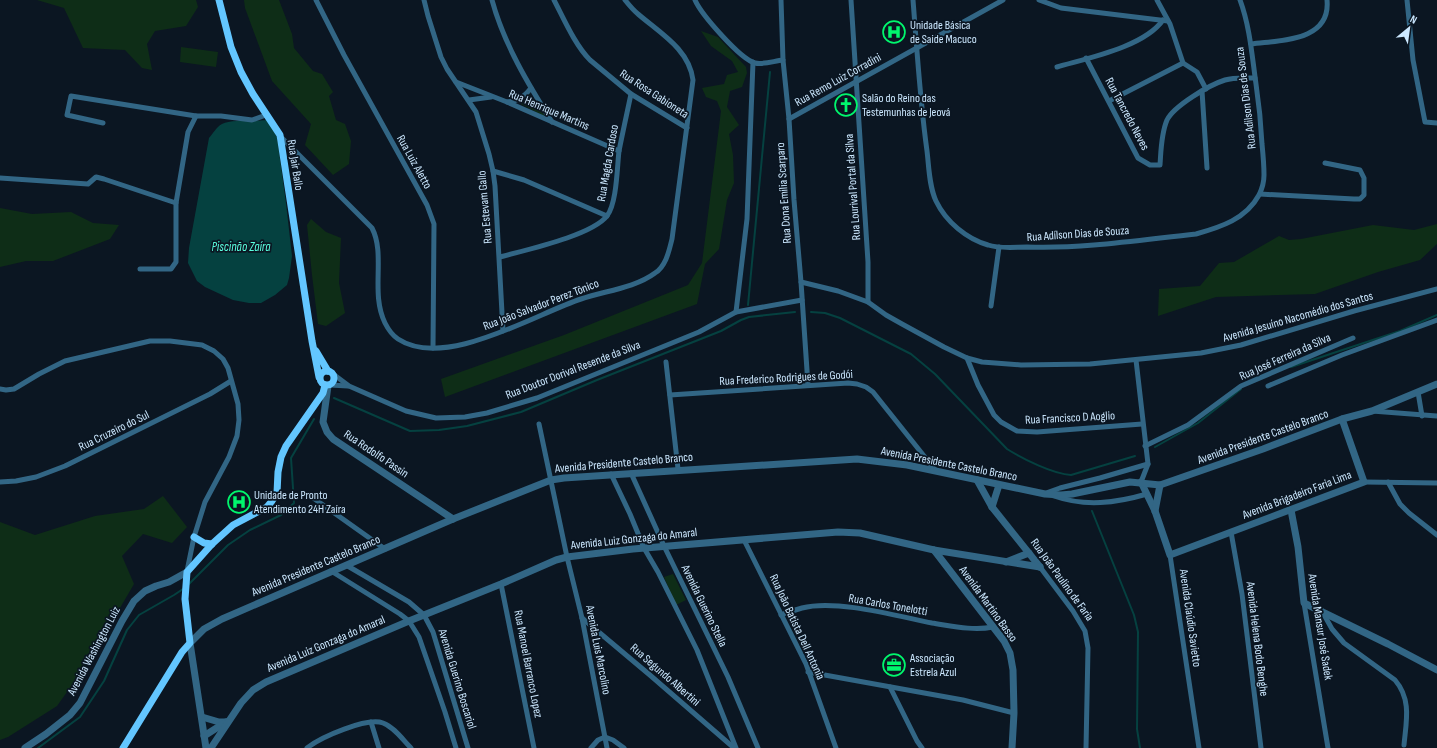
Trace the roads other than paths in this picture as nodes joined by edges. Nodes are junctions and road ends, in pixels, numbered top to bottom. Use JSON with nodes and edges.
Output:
{"nodes":[{"id":1,"x":218,"y":0,"type":"edge"},
{"id":2,"x":316,"y":0,"type":"edge"},
{"id":3,"x":424,"y":0,"type":"edge"},
{"id":4,"x":492,"y":0,"type":"edge"},
{"id":5,"x":554,"y":0,"type":"edge"},
{"id":6,"x":625,"y":0,"type":"edge"},
{"id":7,"x":695,"y":0,"type":"edge"},
{"id":8,"x":781,"y":0,"type":"edge"},
{"id":9,"x":851,"y":0,"type":"edge"},
{"id":10,"x":913,"y":0,"type":"edge"},
{"id":11,"x":1003,"y":0,"type":"edge"},
{"id":12,"x":1039,"y":0,"type":"edge"},
{"id":13,"x":1157,"y":0,"type":"edge"},
{"id":14,"x":1240,"y":0,"type":"edge"},
{"id":15,"x":1327,"y":0,"type":"edge"},
{"id":16,"x":1408,"y":0,"type":"edge"},
{"id":17,"x":1166,"y":20,"type":"junction"},
{"id":18,"x":1251,"y":44,"type":"junction"},
{"id":19,"x":917,"y":48,"type":"junction"},
{"id":20,"x":1086,"y":58,"type":"junction"},
{"id":21,"x":783,"y":60,"type":"junction"},
{"id":22,"x":753,"y":62,"type":"junction"},
{"id":23,"x":1183,"y":63,"type":"junction"},
{"id":24,"x":1057,"y":67,"type":"dead end"},
{"id":25,"x":1255,"y":78,"type":"junction"},
{"id":26,"x":856,"y":81,"type":"junction"},
{"id":27,"x":456,"y":82,"type":"junction"},
{"id":28,"x":531,"y":88,"type":"junction"},
{"id":29,"x":1204,"y":90,"type":"junction"},
{"id":30,"x":631,"y":94,"type":"junction"},
{"id":31,"x":492,"y":97,"type":"junction"},
{"id":32,"x":469,"y":100,"type":"junction"},
{"id":33,"x":1109,"y":101,"type":"junction"},
{"id":34,"x":507,"y":102,"type":"junction"},
{"id":35,"x":266,"y":115,"type":"junction"},
{"id":36,"x":196,"y":116,"type":"junction"},
{"id":37,"x":789,"y":118,"type":"junction"},
{"id":38,"x":552,"y":122,"type":"junction"},
{"id":39,"x":103,"y":123,"type":"dead end"},
{"id":40,"x":1437,"y":123,"type":"edge"},
{"id":41,"x":687,"y":128,"type":"junction"},
{"id":42,"x":280,"y":135,"type":"junction"},
{"id":43,"x":619,"y":151,"type":"junction"},
{"id":44,"x":1325,"y":164,"type":"dead end"},
{"id":45,"x":1207,"y":168,"type":"dead end"},
{"id":46,"x":493,"y":171,"type":"junction"},
{"id":47,"x":0,"y":178,"type":"edge"},
{"id":48,"x":1260,"y":194,"type":"junction"},
{"id":49,"x":176,"y":203,"type":"junction"},
{"id":50,"x":607,"y":216,"type":"junction"},
{"id":51,"x":999,"y":246,"type":"junction"},
{"id":52,"x":500,"y":257,"type":"junction"},
{"id":53,"x":140,"y":268,"type":"dead end"},
{"id":54,"x":802,"y":282,"type":"junction"},
{"id":55,"x":1437,"y":289,"type":"edge"},
{"id":56,"x":802,"y":300,"type":"junction"},
{"id":57,"x":868,"y":302,"type":"junction"},
{"id":58,"x":991,"y":306,"type":"dead end"},
{"id":59,"x":736,"y":312,"type":"junction"},
{"id":60,"x":1437,"y":320,"type":"edge"},
{"id":61,"x":504,"y":331,"type":"junction"},
{"id":62,"x":1353,"y":338,"type":"dead end"},
{"id":63,"x":313,"y":346,"type":"junction"},
{"id":64,"x":432,"y":348,"type":"junction"},
{"id":65,"x":968,"y":358,"type":"junction"},
{"id":66,"x":1136,"y":360,"type":"junction"},
{"id":67,"x":666,"y":362,"type":"dead end"},
{"id":68,"x":330,"y":372,"type":"junction"},
{"id":69,"x":231,"y":381,"type":"junction"},
{"id":70,"x":325,"y":383,"type":"junction"},
{"id":71,"x":1437,"y":384,"type":"edge"},
{"id":72,"x":808,"y":385,"type":"junction"},
{"id":73,"x":349,"y":386,"type":"junction"},
{"id":74,"x":1268,"y":386,"type":"dead end"},
{"id":75,"x":0,"y":389,"type":"edge"},
{"id":76,"x":1418,"y":392,"type":"junction"},
{"id":77,"x":670,"y":395,"type":"junction"},
{"id":78,"x":1372,"y":411,"type":"junction"},
{"id":79,"x":1422,"y":416,"type":"junction"},
{"id":80,"x":1437,"y":416,"type":"edge"},
{"id":81,"x":1342,"y":419,"type":"junction"},
{"id":82,"x":539,"y":424,"type":"dead end"},
{"id":83,"x":1142,"y":424,"type":"junction"},
{"id":84,"x":1145,"y":446,"type":"junction"},
{"id":85,"x":1148,"y":464,"type":"junction"},
{"id":86,"x":678,"y":470,"type":"junction"},
{"id":87,"x":936,"y":471,"type":"junction"},
{"id":88,"x":631,"y":473,"type":"junction"},
{"id":89,"x":611,"y":474,"type":"junction"},
{"id":90,"x":551,"y":480,"type":"junction"},
{"id":91,"x":977,"y":480,"type":"junction"},
{"id":92,"x":0,"y":482,"type":"edge"},
{"id":93,"x":1141,"y":482,"type":"junction"},
{"id":94,"x":1364,"y":482,"type":"junction"},
{"id":95,"x":1388,"y":482,"type":"junction"},
{"id":96,"x":1437,"y":483,"type":"edge"},
{"id":97,"x":999,"y":485,"type":"junction"},
{"id":98,"x":1160,"y":485,"type":"junction"},
{"id":99,"x":1045,"y":494,"type":"junction"},
{"id":100,"x":1147,"y":494,"type":"junction"},
{"id":101,"x":310,"y":495,"type":"dead end"},
{"id":102,"x":992,"y":507,"type":"junction"},
{"id":103,"x":1291,"y":510,"type":"junction"},
{"id":104,"x":1155,"y":512,"type":"junction"},
{"id":105,"x":453,"y":519,"type":"junction"},
{"id":106,"x":1231,"y":532,"type":"junction"},
{"id":107,"x":1437,"y":535,"type":"edge"},
{"id":108,"x":194,"y":537,"type":"junction"},
{"id":109,"x":744,"y":540,"type":"junction"},
{"id":110,"x":212,"y":544,"type":"junction"},
{"id":111,"x":664,"y":546,"type":"junction"},
{"id":112,"x":644,"y":548,"type":"junction"},
{"id":113,"x":385,"y":549,"type":"junction"},
{"id":114,"x":934,"y":550,"type":"junction"},
{"id":115,"x":1029,"y":553,"type":"junction"},
{"id":116,"x":1170,"y":555,"type":"junction"},
{"id":117,"x":567,"y":556,"type":"junction"},
{"id":118,"x":1006,"y":562,"type":"junction"},
{"id":119,"x":346,"y":565,"type":"junction"},
{"id":120,"x":1040,"y":567,"type":"junction"},
{"id":121,"x":331,"y":571,"type":"junction"},
{"id":122,"x":187,"y":572,"type":"junction"},
{"id":123,"x":501,"y":584,"type":"junction"},
{"id":124,"x":1304,"y":603,"type":"junction"},
{"id":125,"x":1321,"y":611,"type":"junction"},
{"id":126,"x":424,"y":615,"type":"junction"},
{"id":127,"x":781,"y":615,"type":"junction"},
{"id":128,"x":582,"y":618,"type":"junction"},
{"id":129,"x":409,"y":621,"type":"junction"},
{"id":130,"x":993,"y":627,"type":"junction"},
{"id":131,"x":190,"y":643,"type":"junction"},
{"id":132,"x":1437,"y":670,"type":"edge"},
{"id":133,"x":808,"y":672,"type":"junction"},
{"id":134,"x":890,"y":687,"type":"junction"},
{"id":135,"x":1014,"y":712,"type":"junction"},
{"id":136,"x":202,"y":717,"type":"junction"},
{"id":137,"x":228,"y":720,"type":"junction"},
{"id":138,"x":371,"y":722,"type":"junction"},
{"id":139,"x":204,"y":736,"type":"junction"},
{"id":140,"x":605,"y":737,"type":"junction"},
{"id":141,"x":1404,"y":745,"type":"dead end"},
{"id":142,"x":25,"y":748,"type":"edge"},
{"id":143,"x":123,"y":748,"type":"edge"},
{"id":144,"x":206,"y":748,"type":"edge"},
{"id":145,"x":211,"y":748,"type":"edge"},
{"id":146,"x":308,"y":748,"type":"edge"},
{"id":147,"x":379,"y":748,"type":"edge"},
{"id":148,"x":411,"y":748,"type":"edge"},
{"id":149,"x":456,"y":748,"type":"edge"},
{"id":150,"x":468,"y":748,"type":"edge"},
{"id":151,"x":534,"y":748,"type":"edge"},
{"id":152,"x":591,"y":748,"type":"edge"},
{"id":153,"x":607,"y":748,"type":"edge"},
{"id":154,"x":624,"y":748,"type":"edge"},
{"id":155,"x":735,"y":748,"type":"edge"},
{"id":156,"x":758,"y":748,"type":"edge"},
{"id":157,"x":836,"y":748,"type":"edge"},
{"id":158,"x":922,"y":748,"type":"edge"},
{"id":159,"x":1012,"y":748,"type":"edge"},
{"id":160,"x":1086,"y":748,"type":"edge"},
{"id":161,"x":1199,"y":748,"type":"edge"},
{"id":162,"x":1261,"y":748,"type":"edge"},
{"id":163,"x":1328,"y":748,"type":"edge"}],
"edges":[{"from":1,"to":35,"type":"main road","name":"Rua Jair Ballo"},
{"from":2,"to":64,"type":"street","name":"Rua Luiz Aletto"},
{"from":3,"to":27,"type":"street","name":"Rua Estevam Gallo"},
{"from":4,"to":28,"type":"street"},
{"from":5,"to":30,"type":"street","name":"Rua Rosa Gabioneta"},
{"from":6,"to":41,"type":"street","name":"Rua João Salvador Perez Tônico"},
{"from":7,"to":22,"type":"street"},
{"from":8,"to":21,"type":"street","name":"Rua Dona Emília Scarparo"},
{"from":9,"to":26,"type":"street","name":"Rua Lourival Portal da Silva"},
{"from":10,"to":19,"type":"street","name":"Rua Adílson Dias de Souza"},
{"from":11,"to":19,"type":"street","name":"Rua Remo Luiz Corradini"},
{"from":12,"to":17,"type":"street"},
{"from":13,"to":17,"type":"street"},
{"from":14,"to":18,"type":"street","name":"Rua Adilson Dias de Souza"},
{"from":15,"to":18,"type":"street"},
{"from":16,"to":40,"type":"street"},
{"from":17,"to":20,"type":"street"},
{"from":17,"to":23,"type":"street"},
{"from":18,"to":25,"type":"street","name":"Rua Adilson Dias de Souza"},
{"from":19,"to":26,"type":"street","name":"Rua Remo Luiz Corradini"},
{"from":19,"to":51,"type":"street","name":"Rua Adílson Dias de Souza"},
{"from":20,"to":24,"type":"street"},
{"from":20,"to":33,"type":"street","name":"Rua Tancredo Neves"},
{"from":21,"to":22,"type":"street"},
{"from":21,"to":37,"type":"street","name":"Rua Dona Emília Scarparo"},
{"from":22,"to":59,"type":"street"},
{"from":23,"to":29,"type":"street"},
{"from":23,"to":33,"type":"street"},
{"from":25,"to":29,"type":"street"},
{"from":25,"to":48,"type":"street","name":"Rua Adilson Dias de Souza"},
{"from":26,"to":37,"type":"street","name":"Rua Remo Luiz Corradini"},
{"from":26,"to":57,"type":"street","name":"Rua Lourival Portal da Silva"},
{"from":27,"to":31,"type":"street","name":"Rua Henrique Martins"},
{"from":27,"to":32,"type":"street","name":"Rua Estevam Gallo"},
{"from":28,"to":34,"type":"street"},
{"from":28,"to":38,"type":"street"},
{"from":29,"to":33,"type":"street","name":"Rua Tancredo Neves"},
{"from":29,"to":45,"type":"street"},
{"from":30,"to":41,"type":"street","name":"Rua Rosa Gabioneta"},
{"from":30,"to":43,"type":"street","name":"Rua Magda Cardoso"},
{"from":31,"to":32,"type":"street","name":"Rua Henrique Martins"},
{"from":31,"to":34,"type":"street","name":"Rua Henrique Martins"},
{"from":32,"to":46,"type":"street","name":"Rua Estevam Gallo"},
{"from":34,"to":38,"type":"street","name":"Rua Henrique Martins"},
{"from":35,"to":36,"type":"street"},
{"from":35,"to":42,"type":"main road","name":"Rua Jair Ballo"},
{"from":36,"to":39,"type":"street"},
{"from":36,"to":49,"type":"street"},
{"from":37,"to":54,"type":"street","name":"Rua Dona Emília Scarparo"},
{"from":38,"to":43,"type":"street","name":"Rua Henrique Martins"},
{"from":41,"to":61,"type":"street","name":"Rua João Salvador Perez Tônico"},
{"from":42,"to":63,"type":"main road","name":"Rua Jair Ballo"},
{"from":42,"to":64,"type":"street","name":"Rua João Salvador Perez Tônico"},
{"from":43,"to":50,"type":"street","name":"Rua Magda Cardoso"},
{"from":44,"to":48,"type":"street"},
{"from":46,"to":50,"type":"street"},
{"from":46,"to":52,"type":"street","name":"Rua Estevam Gallo"},
{"from":47,"to":49,"type":"street"},
{"from":48,"to":51,"type":"street","name":"Rua Adílson Dias de Souza"},
{"from":49,"to":53,"type":"street"},
{"from":50,"to":52,"type":"street","name":"Rua Magda Cardoso"},
{"from":51,"to":58,"type":"street"},
{"from":52,"to":61,"type":"street","name":"Rua Estevam Gallo"},
{"from":54,"to":56,"type":"street","name":"Rua Dona Emília Scarparo"},
{"from":54,"to":57,"type":"street","name":"Avenida Jesuíno Nacomédio dos Santos"},
{"from":55,"to":66,"type":"street","name":"Avenida Jesuíno Nacomédio dos Santos"},
{"from":56,"to":59,"type":"street","name":"Rua Doutor Dorival Resende da Silva"},
{"from":56,"to":72,"type":"street","name":"Rua Dona Emília Scarparo"},
{"from":57,"to":65,"type":"street","name":"Avenida Jesuíno Nacomédio dos Santos"},
{"from":59,"to":73,"type":"street","name":"Rua Doutor Dorival Resende da Silva"},
{"from":60,"to":74,"type":"street","name":"Rua José Ferreira da Silva"},
{"from":61,"to":64,"type":"street","name":"Rua João Salvador Perez Tônico"},
{"from":62,"to":84,"type":"street","name":"Rua José Ferreira da Silva"},
{"from":63,"to":68,"type":"main road","name":"Rua Jair Ballo"},
{"from":63,"to":70,"type":"main road","name":"Rua Jair Ballo"},
{"from":65,"to":66,"type":"street","name":"Avenida Jesuíno Nacomédio dos Santos"},
{"from":65,"to":83,"type":"street","name":"Rua Francisco D Aoglio"},
{"from":66,"to":83,"type":"street"},
{"from":67,"to":77,"type":"street"},
{"from":68,"to":70,"type":"main road"},
{"from":68,"to":70,"type":"main road"},
{"from":68,"to":73,"type":"street","name":"Rua Doutor Dorival Resende da Silva"},
{"from":69,"to":75,"type":"street"},
{"from":69,"to":92,"type":"street","name":"Rua Cruzeiro do Sul"},
{"from":69,"to":108,"type":"street"},
{"from":70,"to":73,"type":"street","name":"Rua Doutor Dorival Resende da Silva"},
{"from":70,"to":105,"type":"street","name":"Rua Rodolfo Passin"},
{"from":70,"to":110,"type":"main road"},
{"from":71,"to":76,"type":"street","name":"Avenida Presidente Castelo Branco"},
{"from":72,"to":77,"type":"street","name":"Rua Frederico Rodrigues de Godói"},
{"from":72,"to":87,"type":"street","name":"Rua Frederico Rodrigues de Godói"},
{"from":76,"to":78,"type":"street","name":"Avenida Presidente Castelo Branco"},
{"from":76,"to":79,"type":"street"},
{"from":77,"to":86,"type":"street"},
{"from":78,"to":79,"type":"street"},
{"from":78,"to":81,"type":"street","name":"Avenida Presidente Castelo Branco"},
{"from":79,"to":80,"type":"street"},
{"from":81,"to":94,"type":"street"},
{"from":81,"to":98,"type":"street","name":"Avenida Presidente Castelo Branco"},
{"from":82,"to":90,"type":"street","name":"Avenida Luis Marcolino"},
{"from":83,"to":84,"type":"street"},
{"from":84,"to":85,"type":"street"},
{"from":85,"to":93,"type":"street"},
{"from":85,"to":99,"type":"street"},
{"from":86,"to":87,"type":"street","name":"Avenida Presidente Castelo Branco"},
{"from":86,"to":88,"type":"street","name":"Avenida Presidente Castelo Branco"},
{"from":87,"to":91,"type":"street","name":"Avenida Presidente Castelo Branco"},
{"from":88,"to":89,"type":"street","name":"Avenida Presidente Castelo Branco"},
{"from":88,"to":111,"type":"street","name":"Avenida Guerino Stella"},
{"from":89,"to":90,"type":"street","name":"Avenida Presidente Castelo Branco"},
{"from":89,"to":112,"type":"street"},
{"from":90,"to":105,"type":"street","name":"Avenida Presidente Castelo Branco"},
{"from":90,"to":117,"type":"street","name":"Avenida Luis Marcolino"},
{"from":91,"to":97,"type":"street","name":"Avenida Presidente Castelo Branco"},
{"from":91,"to":102,"type":"street","name":"Rua João Paulino de Faria"},
{"from":93,"to":98,"type":"street","name":"Avenida Presidente Castelo Branco"},
{"from":93,"to":99,"type":"street","name":"Avenida Presidente Castelo Branco"},
{"from":93,"to":100,"type":"street","name":"Avenida Claúdio Savietto"},
{"from":94,"to":95,"type":"street","name":"Avenida Brigadeiro Faria Lima"},
{"from":94,"to":103,"type":"street","name":"Avenida Brigadeiro Faria Lima"},
{"from":95,"to":96,"type":"street","name":"Avenida Brigadeiro Faria Lima"},
{"from":95,"to":107,"type":"street"},
{"from":97,"to":99,"type":"street","name":"Avenida Presidente Castelo Branco"},
{"from":97,"to":102,"type":"street"},
{"from":98,"to":104,"type":"street"},
{"from":99,"to":100,"type":"street","name":"Avenida Presidente Castelo Branco"},
{"from":100,"to":104,"type":"street","name":"Avenida Claúdio Savietto"},
{"from":101,"to":113,"type":"street"},
{"from":102,"to":115,"type":"street","name":"Rua João Paulino de Faria"},
{"from":103,"to":106,"type":"street","name":"Avenida Brigadeiro Faria Lima"},
{"from":103,"to":124,"type":"street","name":"Avenida Mansur José Sadek"},
{"from":104,"to":116,"type":"street","name":"Avenida Claúdio Savietto"},
{"from":105,"to":113,"type":"street","name":"Avenida Presidente Castelo Branco"},
{"from":106,"to":116,"type":"street","name":"Avenida Brigadeiro Faria Lima"},
{"from":106,"to":162,"type":"street","name":"Avenida Helena Bodo Benghe"},
{"from":108,"to":110,"type":"main road"},
{"from":108,"to":122,"type":"street"},
{"from":109,"to":111,"type":"street","name":"Avenida Luiz Gonzaga do Amaral"},
{"from":109,"to":114,"type":"street","name":"Avenida Luiz Gonzaga do Amaral"},
{"from":109,"to":127,"type":"street","name":"Rua João Batista Dell Antonia"},
{"from":110,"to":122,"type":"main road"},
{"from":111,"to":112,"type":"street","name":"Avenida Luiz Gonzaga do Amaral"},
{"from":111,"to":156,"type":"street","name":"Avenida Guerino Stella"},
{"from":112,"to":117,"type":"street","name":"Avenida Luiz Gonzaga do Amaral"},
{"from":112,"to":155,"type":"street"},
{"from":113,"to":119,"type":"street","name":"Avenida Presidente Castelo Branco"},
{"from":114,"to":118,"type":"street","name":"Avenida Luiz Gonzaga do Amaral"},
{"from":114,"to":130,"type":"street","name":"Avenida Martino Basso"},
{"from":115,"to":118,"type":"street"},
{"from":115,"to":120,"type":"street","name":"Rua João Paulino de Faria"},
{"from":116,"to":161,"type":"street","name":"Avenida Claúdio Savietto"},
{"from":117,"to":123,"type":"street","name":"Avenida Luiz Gonzaga do Amaral"},
{"from":117,"to":128,"type":"street","name":"Avenida Luis Marcolino"},
{"from":118,"to":120,"type":"street","name":"Avenida Luiz Gonzaga do Amaral"},
{"from":119,"to":121,"type":"street","name":"Avenida Presidente Castelo Branco"},
{"from":119,"to":126,"type":"street","name":"Avenida Guerino Boscariol"},
{"from":120,"to":160,"type":"street","name":"Rua João Paulino de Faria"},
{"from":121,"to":129,"type":"street","name":"Avenida Guerino Boscariol"},
{"from":121,"to":131,"type":"street","name":"Avenida Presidente Castelo Branco"},
{"from":122,"to":131,"type":"main road"},
{"from":122,"to":142,"type":"street","name":"Avenida Washington Luiz"},
{"from":123,"to":126,"type":"street","name":"Avenida Luiz Gonzaga do Amaral"},
{"from":123,"to":151,"type":"street","name":"Rua Manoel Barranco Lopez"},
{"from":124,"to":125,"type":"street"},
{"from":124,"to":163,"type":"street","name":"Avenida Mansur José Sadek"},
{"from":125,"to":132,"type":"street"},
{"from":125,"to":141,"type":"street"},
{"from":126,"to":129,"type":"street","name":"Avenida Luiz Gonzaga do Amaral"},
{"from":126,"to":150,"type":"street","name":"Avenida Guerino Boscariol"},
{"from":127,"to":130,"type":"street","name":"Rua Carlos Tonelotti"},
{"from":127,"to":133,"type":"street","name":"Rua João Batista Dell Antonia"},
{"from":128,"to":140,"type":"street","name":"Avenida Luis Marcolino"},
{"from":128,"to":155,"type":"street","name":"Rua Segundo Albertini"},
{"from":129,"to":137,"type":"street","name":"Avenida Luiz Gonzaga do Amaral"},
{"from":129,"to":149,"type":"street","name":"Avenida Guerino Boscariol"},
{"from":130,"to":135,"type":"street","name":"Avenida Martino Basso"},
{"from":131,"to":136,"type":"street"},
{"from":131,"to":143,"type":"main road","name":"Avenida Presidente Castelo Branco"},
{"from":133,"to":134,"type":"street"},
{"from":133,"to":157,"type":"street","name":"Rua João Batista Dell Antonia"},
{"from":134,"to":135,"type":"street"},
{"from":134,"to":158,"type":"street"},
{"from":135,"to":159,"type":"street","name":"Avenida Martino Basso"},
{"from":136,"to":137,"type":"street"},
{"from":136,"to":139,"type":"street"},
{"from":137,"to":139,"type":"street","name":"Avenida Luiz Gonzaga do Amaral"},
{"from":137,"to":145,"type":"street","name":"Avenida Luiz Gonzaga do Amaral"},
{"from":138,"to":146,"type":"street"},
{"from":138,"to":147,"type":"street"},
{"from":138,"to":148,"type":"street"},
{"from":139,"to":144,"type":"street"},
{"from":140,"to":152,"type":"street"},
{"from":140,"to":153,"type":"street","name":"Avenida Luis Marcolino"},
{"from":140,"to":154,"type":"street"}]}
